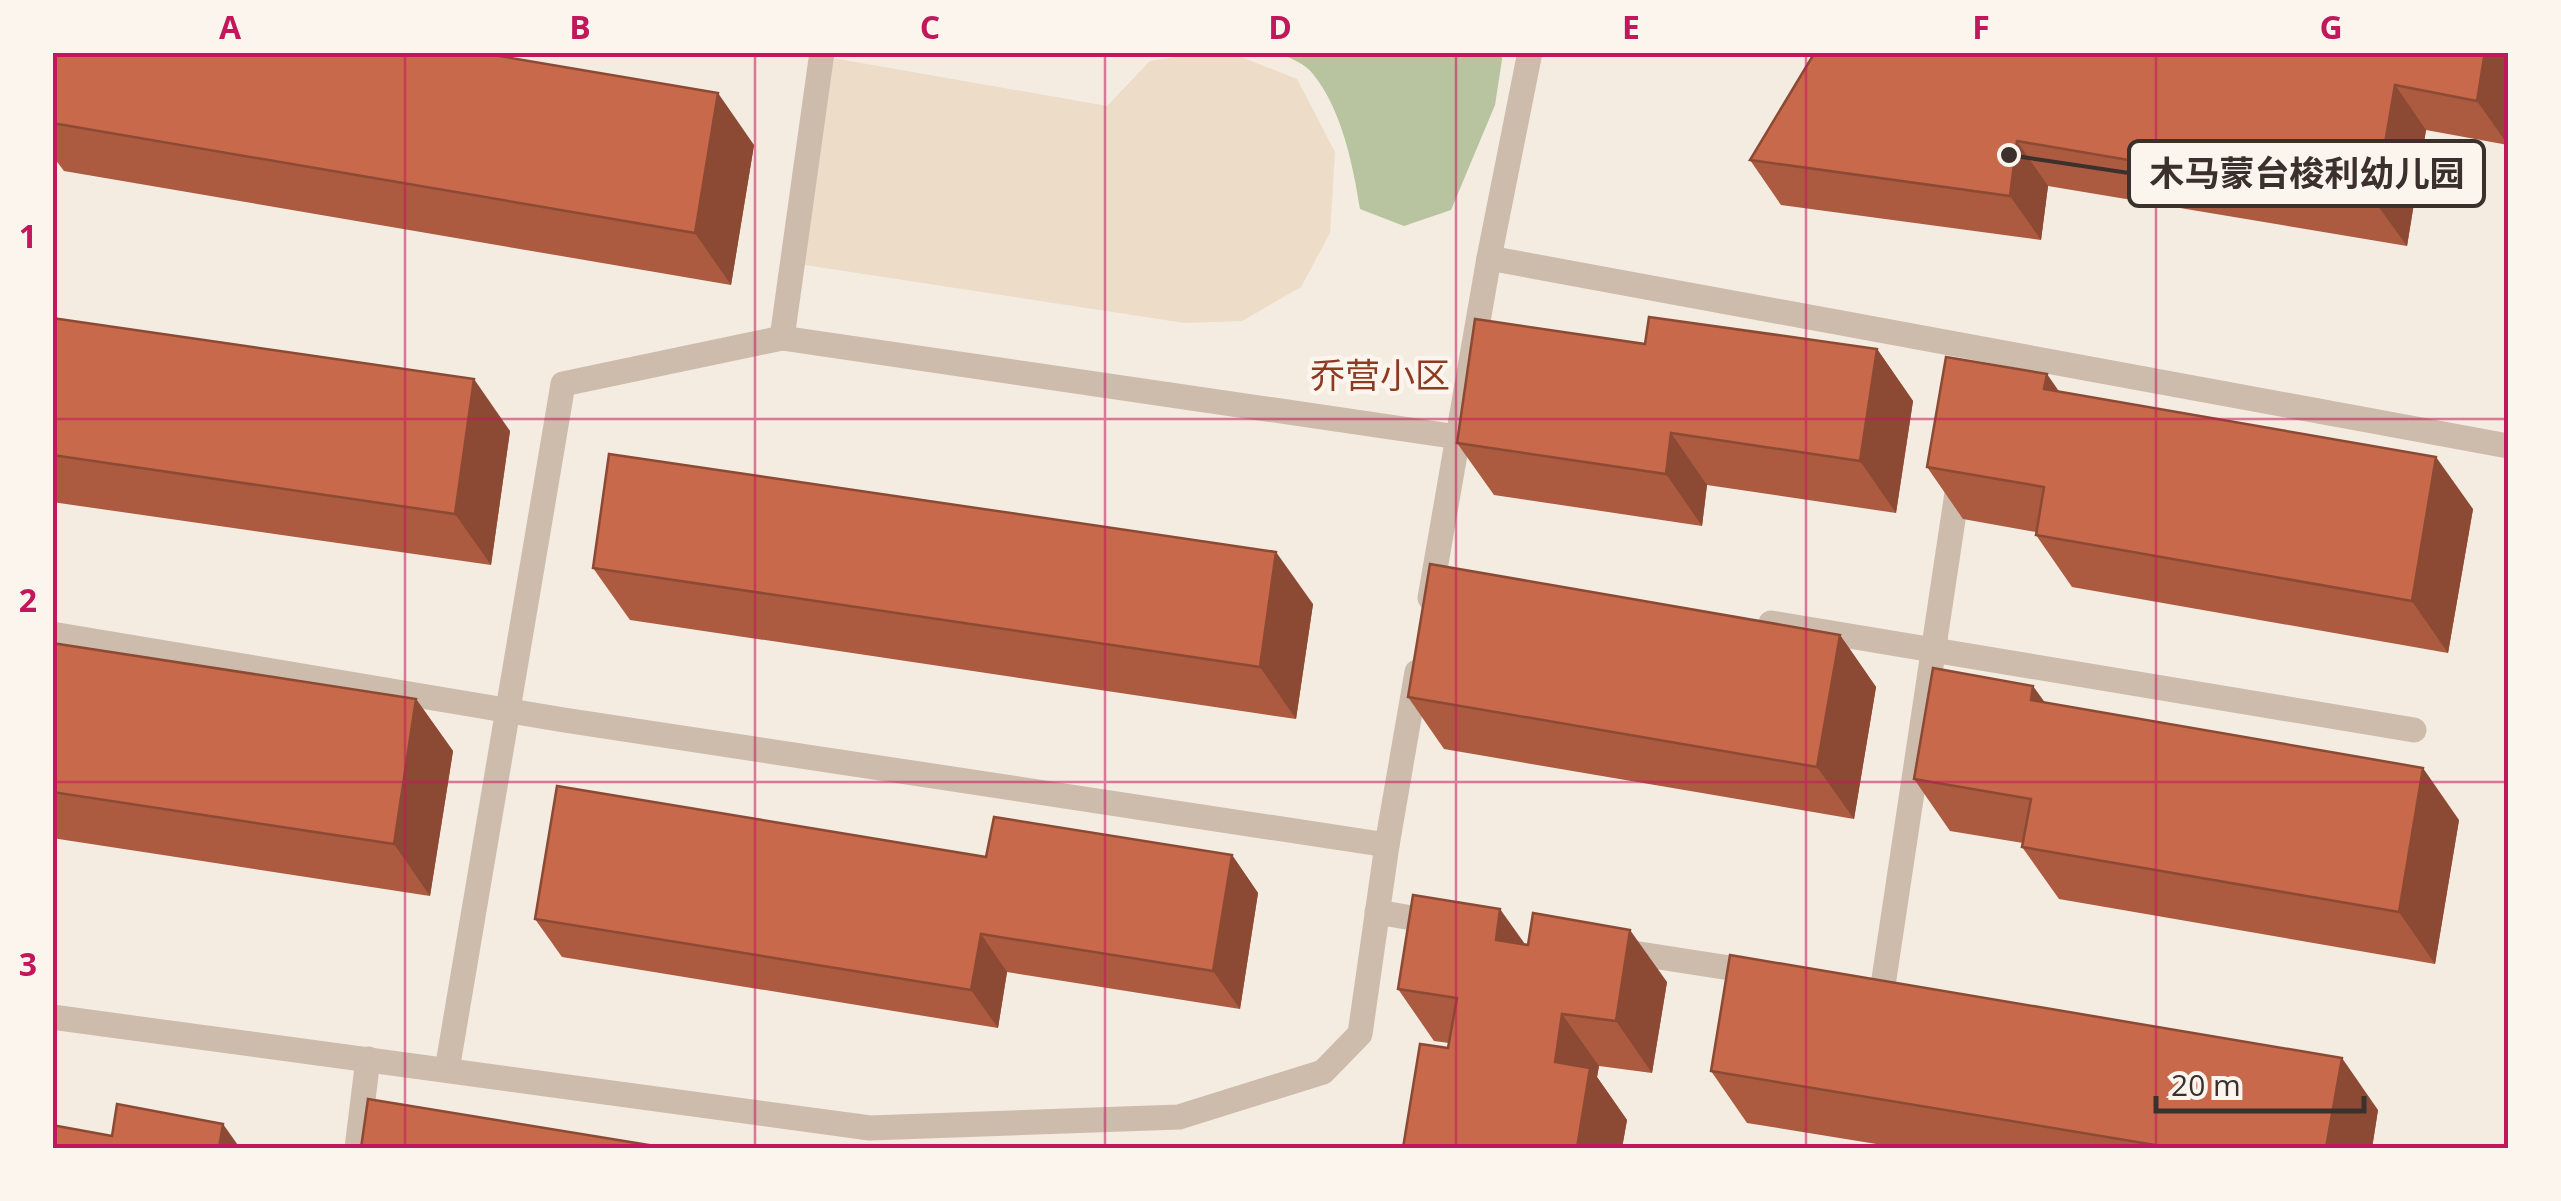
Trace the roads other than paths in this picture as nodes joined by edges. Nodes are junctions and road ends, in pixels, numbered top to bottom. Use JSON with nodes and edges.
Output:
{"nodes":[{"id":1,"x":822,"y":52,"type":"edge"},
{"id":2,"x":1530,"y":52,"type":"edge"},
{"id":3,"x":1489,"y":258,"type":"junction"},
{"id":4,"x":782,"y":338,"type":"junction"},
{"id":5,"x":1458,"y":437,"type":"junction"},
{"id":6,"x":1964,"y":442,"type":"edge"},
{"id":7,"x":2508,"y":446,"type":"edge"},
{"id":8,"x":1742,"y":619,"type":"edge"},
{"id":9,"x":52,"y":634,"type":"edge"},
{"id":10,"x":1934,"y":649,"type":"junction"},
{"id":11,"x":510,"y":711,"type":"junction"},
{"id":12,"x":2414,"y":730,"type":"dead end"},
{"id":13,"x":1387,"y":844,"type":"junction"},
{"id":14,"x":1377,"y":912,"type":"junction"},
{"id":15,"x":1474,"y":928,"type":"edge"},
{"id":16,"x":1590,"y":946,"type":"edge"},
{"id":17,"x":1784,"y":977,"type":"edge"},
{"id":18,"x":1882,"y":992,"type":"edge"},
{"id":19,"x":52,"y":1016,"type":"edge"},
{"id":20,"x":368,"y":1060,"type":"junction"},
{"id":21,"x":447,"y":1070,"type":"junction"},
{"id":22,"x":357,"y":1148,"type":"edge"}],
"edges":[{"from":1,"to":4,"type":"lane"},
{"from":2,"to":3,"type":"lane"},
{"from":3,"to":5,"type":"lane"},
{"from":3,"to":7,"type":"lane"},
{"from":4,"to":5,"type":"lane"},
{"from":4,"to":11,"type":"lane"},
{"from":5,"to":13,"type":"lane"},
{"from":6,"to":10,"type":"lane"},
{"from":8,"to":10,"type":"lane"},
{"from":9,"to":11,"type":"lane"},
{"from":10,"to":12,"type":"lane"},
{"from":10,"to":18,"type":"lane"},
{"from":11,"to":13,"type":"lane"},
{"from":11,"to":21,"type":"lane"},
{"from":13,"to":14,"type":"lane"},
{"from":14,"to":15,"type":"lane"},
{"from":14,"to":21,"type":"lane"},
{"from":16,"to":17,"type":"lane"},
{"from":19,"to":20,"type":"lane"},
{"from":20,"to":21,"type":"lane"},
{"from":20,"to":22,"type":"lane"}]}
